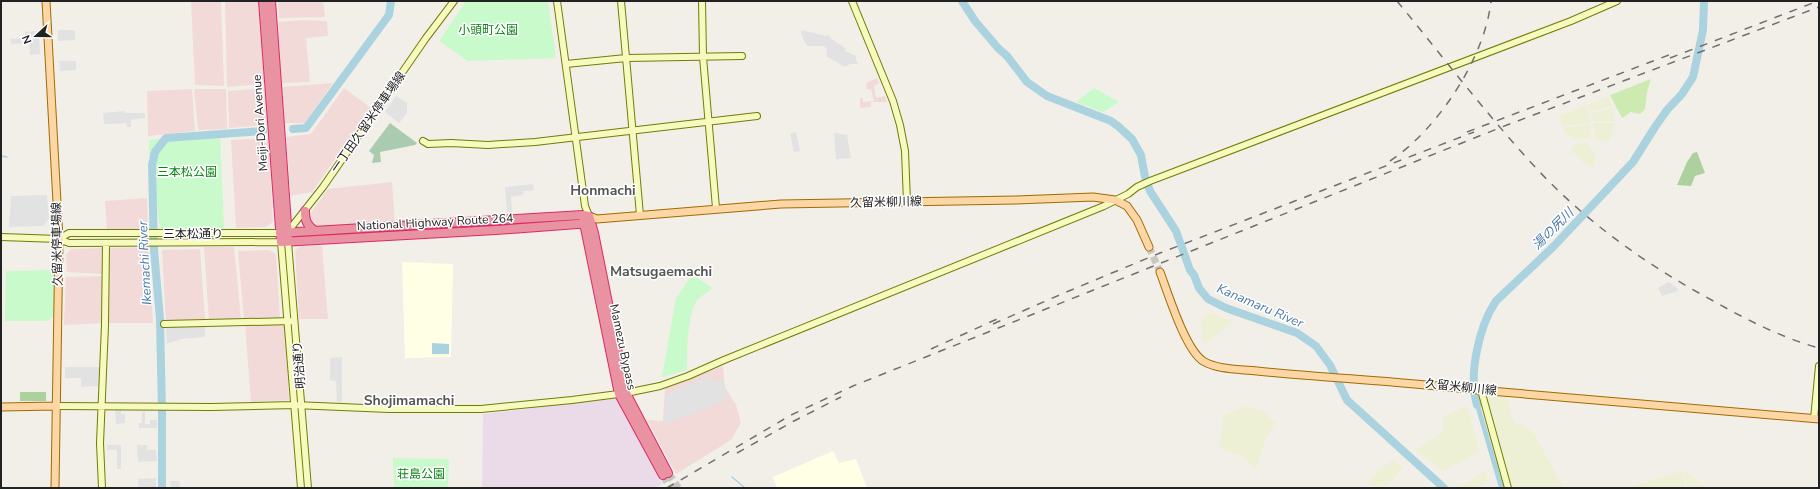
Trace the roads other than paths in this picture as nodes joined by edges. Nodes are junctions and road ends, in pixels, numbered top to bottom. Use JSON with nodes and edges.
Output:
{"nodes":[{"id":1,"x":46,"y":1,"type":"edge"},
{"id":2,"x":263,"y":1,"type":"edge"},
{"id":3,"x":271,"y":1,"type":"edge"},
{"id":4,"x":454,"y":1,"type":"edge"},
{"id":5,"x":557,"y":1,"type":"edge"},
{"id":6,"x":621,"y":1,"type":"edge"},
{"id":7,"x":702,"y":1,"type":"edge"},
{"id":8,"x":852,"y":1,"type":"edge"},
{"id":9,"x":1617,"y":1,"type":"edge"},
{"id":10,"x":270,"y":48,"type":"junction"},
{"id":11,"x":742,"y":56,"type":"dead end"},
{"id":12,"x":703,"y":57,"type":"junction"},
{"id":13,"x":626,"y":58,"type":"junction"},
{"id":14,"x":566,"y":64,"type":"junction"},
{"id":15,"x":757,"y":116,"type":"dead end"},
{"id":16,"x":708,"y":122,"type":"junction"},
{"id":17,"x":632,"y":130,"type":"junction"},
{"id":18,"x":576,"y":138,"type":"junction"},
{"id":19,"x":423,"y":141,"type":"dead end"},
{"id":20,"x":1093,"y":197,"type":"junction"},
{"id":21,"x":1115,"y":200,"type":"junction"},
{"id":22,"x":907,"y":202,"type":"junction"},
{"id":23,"x":716,"y":208,"type":"junction"},
{"id":24,"x":1095,"y":210,"type":"junction"},
{"id":25,"x":305,"y":211,"type":"junction"},
{"id":26,"x":640,"y":215,"type":"junction"},
{"id":27,"x":589,"y":219,"type":"junction"},
{"id":28,"x":315,"y":231,"type":"junction"},
{"id":29,"x":284,"y":233,"type":"junction"},
{"id":30,"x":1,"y":237,"type":"edge"},
{"id":31,"x":59,"y":239,"type":"junction"},
{"id":32,"x":285,"y":242,"type":"junction"},
{"id":33,"x":106,"y":243,"type":"junction"},
{"id":34,"x":1149,"y":247,"type":"tunnel mouth"},
{"id":35,"x":1160,"y":272,"type":"tunnel mouth"},
{"id":36,"x":292,"y":321,"type":"junction"},
{"id":37,"x":164,"y":324,"type":"dead end"},
{"id":38,"x":1819,"y":366,"type":"edge"},
{"id":39,"x":1478,"y":390,"type":"junction"},
{"id":40,"x":622,"y":394,"type":"junction"},
{"id":41,"x":294,"y":405,"type":"junction"},
{"id":42,"x":302,"y":405,"type":"junction"},
{"id":43,"x":56,"y":406,"type":"junction"},
{"id":44,"x":103,"y":406,"type":"junction"},
{"id":45,"x":1,"y":407,"type":"edge"},
{"id":46,"x":1816,"y":419,"type":"edge"},
{"id":47,"x":666,"y":474,"type":"tunnel mouth"},
{"id":48,"x":55,"y":488,"type":"edge"},
{"id":49,"x":102,"y":488,"type":"edge"},
{"id":50,"x":301,"y":488,"type":"edge"},
{"id":51,"x":308,"y":488,"type":"edge"},
{"id":52,"x":1508,"y":488,"type":"edge"}],
"edges":[{"from":1,"to":31,"type":"main road","name":"久留米停車場線"},
{"from":2,"to":10,"type":"highway","name":"Meiji-Dori Avenue"},
{"from":3,"to":10,"type":"highway","name":"Meiji-Dori Avenue"},
{"from":4,"to":25,"type":"street","name":"一丁田久留米停車場線"},
{"from":5,"to":14,"type":"street"},
{"from":6,"to":13,"type":"street"},
{"from":7,"to":12,"type":"street"},
{"from":8,"to":22,"type":"street"},
{"from":9,"to":21,"type":"street"},
{"from":10,"to":29,"type":"highway","name":"Meiji-Dori Avenue"},
{"from":11,"to":12,"type":"street"},
{"from":12,"to":13,"type":"street"},
{"from":12,"to":16,"type":"street"},
{"from":13,"to":14,"type":"street"},
{"from":13,"to":17,"type":"street"},
{"from":14,"to":18,"type":"street"},
{"from":15,"to":16,"type":"street"},
{"from":16,"to":17,"type":"street"},
{"from":16,"to":23,"type":"street"},
{"from":17,"to":18,"type":"street"},
{"from":17,"to":26,"type":"street"},
{"from":18,"to":19,"type":"street"},
{"from":18,"to":27,"type":"street"},
{"from":20,"to":21,"type":"main road","name":"久留米柳川線"},
{"from":20,"to":22,"type":"main road","name":"久留米柳川線"},
{"from":20,"to":24,"type":"street"},
{"from":21,"to":24,"type":"street"},
{"from":21,"to":34,"type":"main road","name":"久留米柳川線"},
{"from":22,"to":23,"type":"main road","name":"久留米柳川線"},
{"from":23,"to":26,"type":"main road","name":"久留米柳川線"},
{"from":24,"to":40,"type":"street"},
{"from":25,"to":28,"type":"highway"},
{"from":25,"to":29,"type":"street","name":"一丁田久留米停車場線"},
{"from":26,"to":27,"type":"main road","name":"久留米柳川線"},
{"from":27,"to":28,"type":"highway","name":"National Highway Route 264"},
{"from":27,"to":32,"type":"highway","name":"National Highway Route 264"},
{"from":27,"to":40,"type":"highway","name":"Mamezu Bypass"},
{"from":28,"to":29,"type":"highway","name":"National Highway Route 264"},
{"from":29,"to":31,"type":"street","name":"三本松通り"},
{"from":29,"to":32,"type":"highway","name":"Meiji-Dori Avenue"},
{"from":30,"to":31,"type":"street","name":"三本松通り"},
{"from":31,"to":33,"type":"street","name":"三本松通り"},
{"from":31,"to":43,"type":"main road","name":"久留米停車場線"},
{"from":32,"to":33,"type":"street","name":"三本松通り"},
{"from":32,"to":36,"type":"street","name":"明治通り"},
{"from":33,"to":44,"type":"street"},
{"from":35,"to":39,"type":"main road","name":"久留米柳川線"},
{"from":36,"to":37,"type":"street"},
{"from":36,"to":41,"type":"street","name":"明治通り"},
{"from":36,"to":42,"type":"street","name":"明治通り"},
{"from":38,"to":46,"type":"street"},
{"from":39,"to":46,"type":"main road","name":"久留米柳川線"},
{"from":39,"to":52,"type":"street"},
{"from":40,"to":42,"type":"street"},
{"from":40,"to":47,"type":"highway","name":"Mamezu Bypass"},
{"from":41,"to":42,"type":"street"},
{"from":41,"to":44,"type":"street"},
{"from":41,"to":50,"type":"street","name":"明治通り"},
{"from":42,"to":51,"type":"street","name":"明治通り"},
{"from":43,"to":44,"type":"street"},
{"from":43,"to":45,"type":"main road"},
{"from":43,"to":48,"type":"main road","name":"久留米停車場線"},
{"from":44,"to":49,"type":"street"}]}
